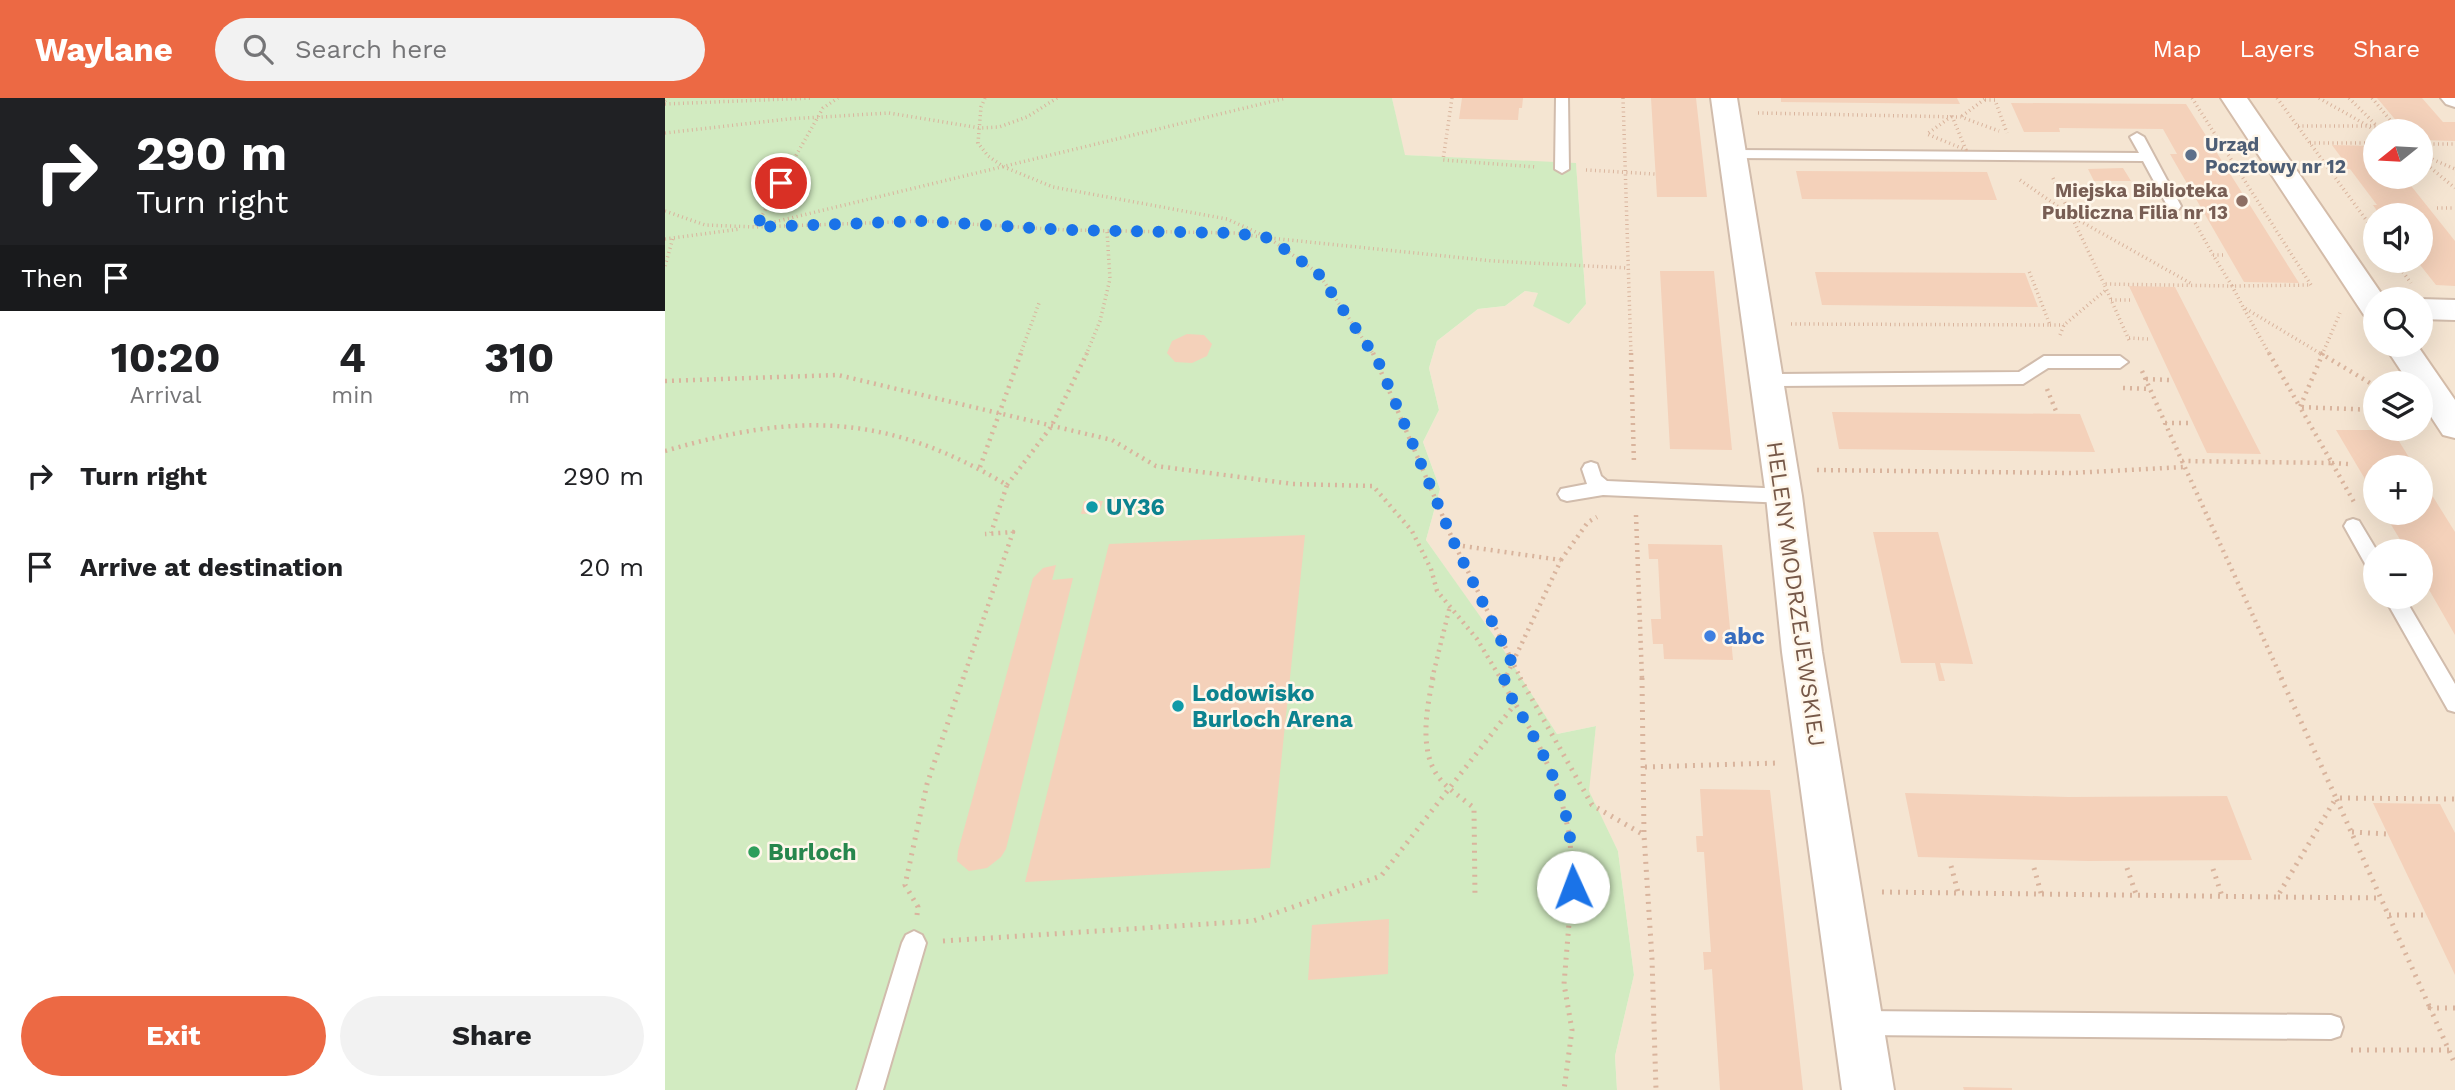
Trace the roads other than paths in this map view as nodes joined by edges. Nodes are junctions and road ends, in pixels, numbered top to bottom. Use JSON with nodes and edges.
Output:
{"nodes":[{"id":1,"x":1562,"y":98,"type":"edge"},
{"id":2,"x":2234,"y":98,"type":"edge"},
{"id":3,"x":1737,"y":105,"type":"edge"},
{"id":4,"x":2137,"y":137,"type":"dead end"},
{"id":5,"x":1733,"y":154,"type":"junction"},
{"id":6,"x":2147,"y":157,"type":"junction"},
{"id":7,"x":1562,"y":169,"type":"road end"},
{"id":8,"x":2174,"y":206,"type":"dead end"},
{"id":9,"x":2363,"y":289,"type":"edge"},
{"id":10,"x":2433,"y":309,"type":"edge"},
{"id":11,"x":2455,"y":310,"type":"edge"},
{"id":12,"x":2408,"y":357,"type":"edge"},
{"id":13,"x":2120,"y":362,"type":"dead end"},
{"id":14,"x":1766,"y":380,"type":"junction"},
{"id":15,"x":2455,"y":426,"type":"edge"},
{"id":16,"x":1591,"y":469,"type":"dead end"},
{"id":17,"x":1795,"y":483,"type":"junction"},
{"id":18,"x":1603,"y":488,"type":"junction"},
{"id":19,"x":1567,"y":494,"type":"dead end"},
{"id":20,"x":2353,"y":526,"type":"dead end"},
{"id":21,"x":2363,"y":543,"type":"edge"},
{"id":22,"x":2401,"y":609,"type":"edge"},
{"id":23,"x":2455,"y":703,"type":"edge"},
{"id":24,"x":914,"y":943,"type":"road end"},
{"id":25,"x":1860,"y":1023,"type":"junction"},
{"id":26,"x":2330,"y":1027,"type":"dead end"},
{"id":27,"x":870,"y":1090,"type":"edge"},
{"id":28,"x":1868,"y":1090,"type":"edge"}],
"edges":[{"from":1,"to":7,"type":"lane"},
{"from":2,"to":9,"type":"street"},
{"from":3,"to":5,"type":"street","name":"HELENY MODRZEJEWSKIEJ"},
{"from":4,"to":6,"type":"lane"},
{"from":5,"to":6,"type":"lane"},
{"from":5,"to":14,"type":"street","name":"HELENY MODRZEJEWSKIEJ"},
{"from":6,"to":8,"type":"lane"},
{"from":10,"to":11,"type":"street"},
{"from":12,"to":15,"type":"street"},
{"from":13,"to":14,"type":"lane"},
{"from":14,"to":17,"type":"street","name":"HELENY MODRZEJEWSKIEJ"},
{"from":16,"to":18,"type":"lane"},
{"from":17,"to":18,"type":"lane"},
{"from":17,"to":25,"type":"street","name":"HELENY MODRZEJEWSKIEJ"},
{"from":18,"to":19,"type":"lane"},
{"from":20,"to":21,"type":"lane"},
{"from":22,"to":23,"type":"lane"},
{"from":24,"to":27,"type":"lane"},
{"from":25,"to":26,"type":"lane"},
{"from":25,"to":28,"type":"street","name":"HELENY MODRZEJEWSKIEJ"}]}
